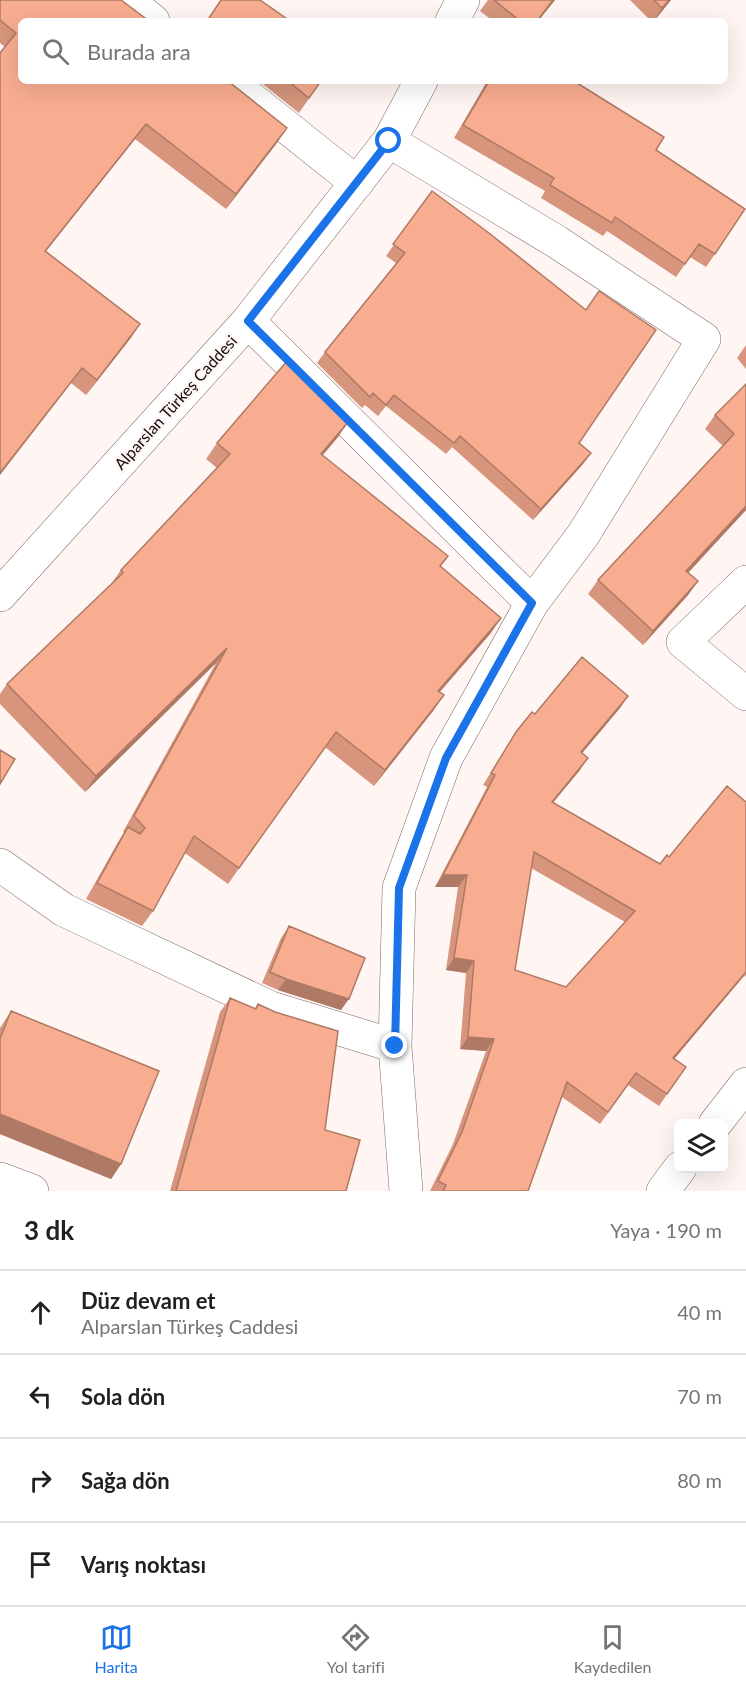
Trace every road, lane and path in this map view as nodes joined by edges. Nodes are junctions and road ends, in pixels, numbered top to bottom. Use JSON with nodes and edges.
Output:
{"nodes":[{"id":1,"x":127,"y":0,"type":"edge"},
{"id":2,"x":463,"y":0,"type":"edge"},
{"id":3,"x":149,"y":18,"type":"edge"},
{"id":4,"x":454,"y":18,"type":"edge"},
{"id":5,"x":233,"y":84,"type":"edge"},
{"id":6,"x":419,"y":84,"type":"edge"},
{"id":7,"x":389,"y":141,"type":"junction"},
{"id":8,"x":357,"y":183,"type":"junction"},
{"id":9,"x":248,"y":321,"type":"junction"},
{"id":10,"x":746,"y":582,"type":"edge"},
{"id":11,"x":0,"y":595,"type":"edge"},
{"id":12,"x":532,"y":603,"type":"junction"},
{"id":13,"x":746,"y":694,"type":"edge"},
{"id":14,"x":0,"y":865,"type":"edge"},
{"id":15,"x":395,"y":1046,"type":"junction"},
{"id":16,"x":746,"y":1084,"type":"edge"},
{"id":17,"x":719,"y":1119,"type":"edge"},
{"id":18,"x":676,"y":1173,"type":"edge"},
{"id":19,"x":0,"y":1179,"type":"edge"},
{"id":20,"x":32,"y":1191,"type":"edge"},
{"id":21,"x":406,"y":1191,"type":"edge"},
{"id":22,"x":663,"y":1191,"type":"edge"}],
"edges":[{"from":1,"to":3,"type":"street"},
{"from":2,"to":4,"type":"street"},
{"from":5,"to":8,"type":"street"},
{"from":6,"to":7,"type":"street","name":"Alparslan Türkeş Caddesi"},
{"from":7,"to":8,"type":"street","name":"Alparslan Türkeş Caddesi"},
{"from":7,"to":12,"type":"street"},
{"from":8,"to":9,"type":"street","name":"Alparslan Türkeş Caddesi"},
{"from":9,"to":11,"type":"street","name":"Alparslan Türkeş Caddesi"},
{"from":9,"to":12,"type":"street"},
{"from":10,"to":13,"type":"street"},
{"from":12,"to":15,"type":"street"},
{"from":14,"to":15,"type":"street"},
{"from":15,"to":21,"type":"street"},
{"from":16,"to":17,"type":"street"},
{"from":18,"to":22,"type":"street"},
{"from":19,"to":20,"type":"street"}]}
